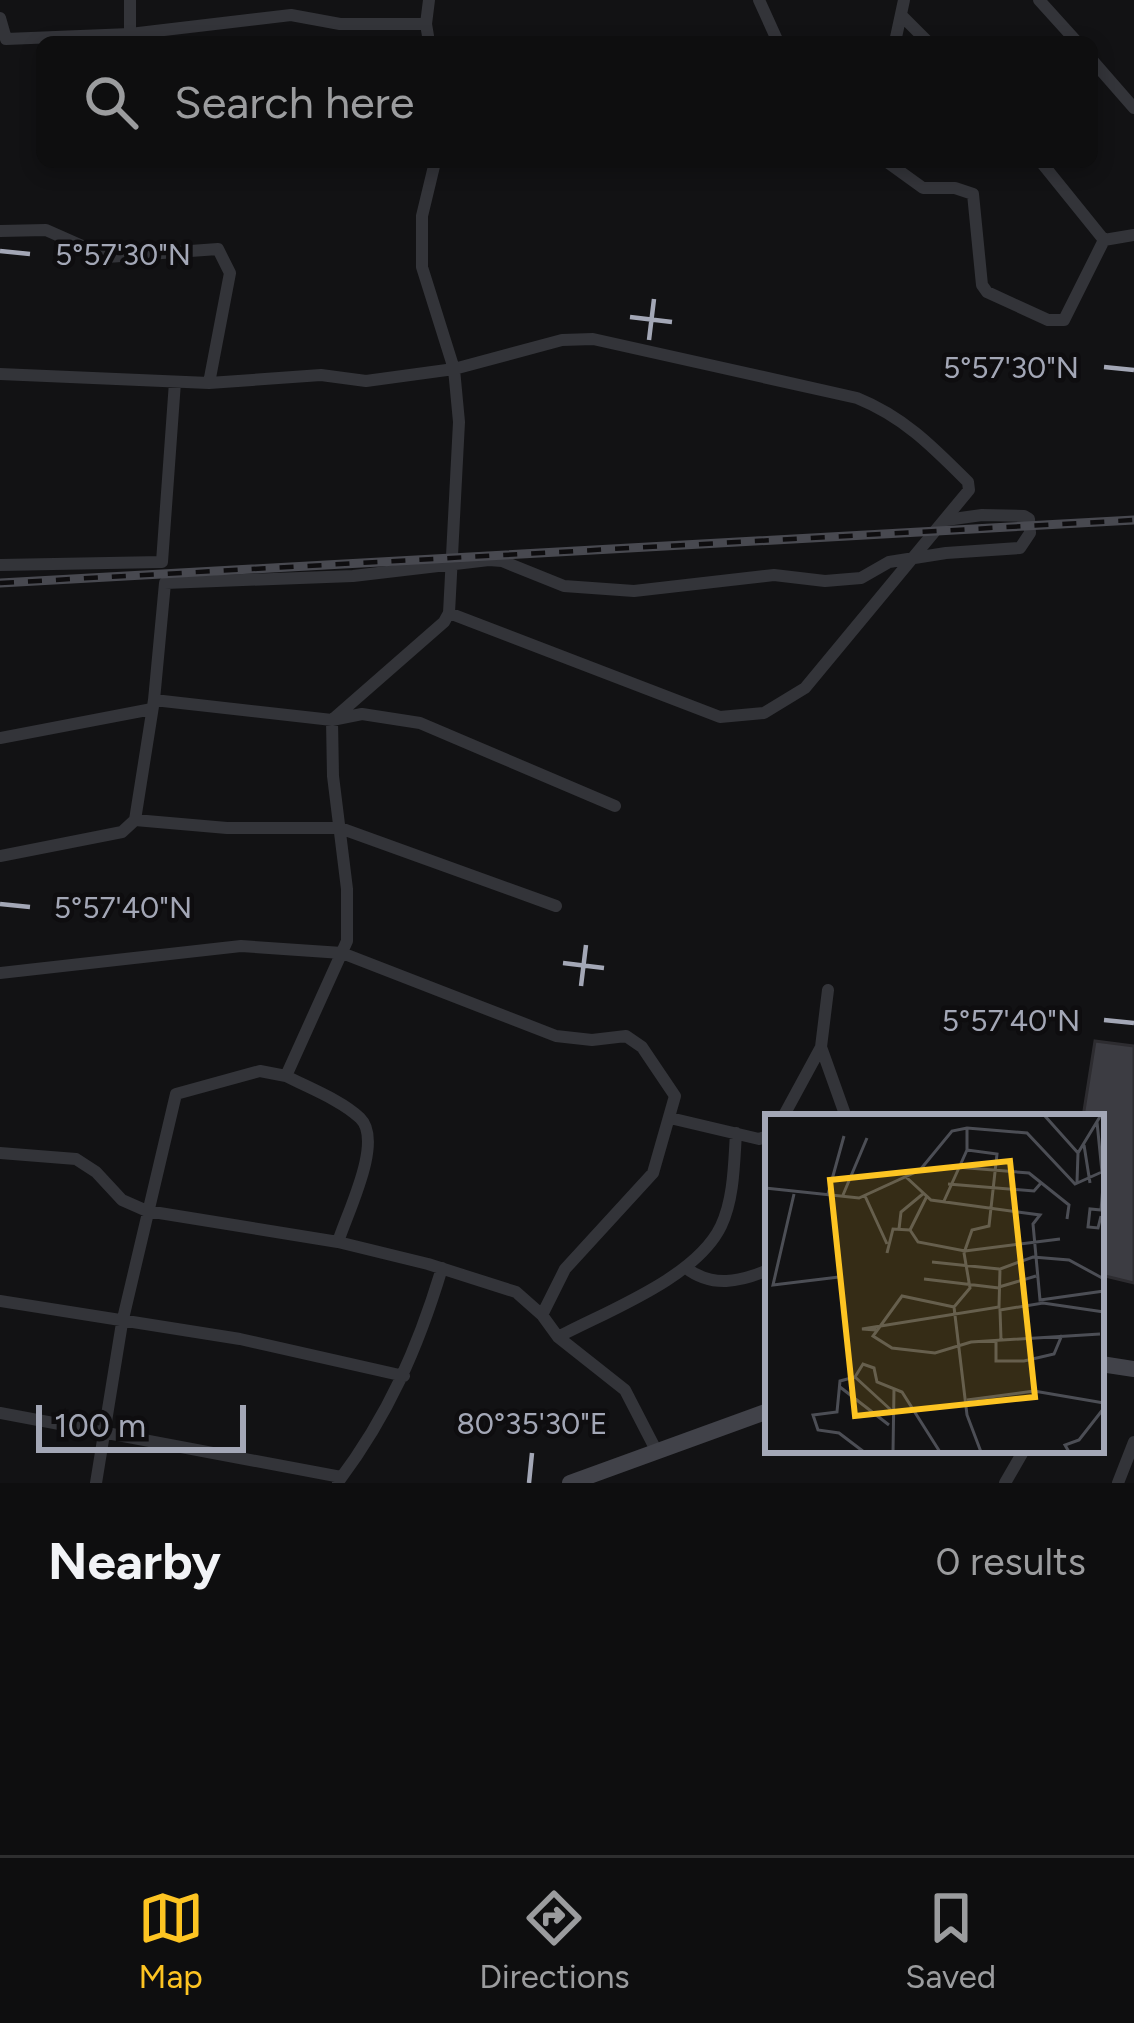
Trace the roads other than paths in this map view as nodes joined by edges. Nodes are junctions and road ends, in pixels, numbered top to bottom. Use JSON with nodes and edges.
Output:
{"nodes":[{"id":1,"x":130,"y":0,"type":"edge"},
{"id":2,"x":429,"y":0,"type":"edge"},
{"id":3,"x":759,"y":0,"type":"edge"},
{"id":4,"x":1039,"y":0,"type":"edge"},
{"id":5,"x":903,"y":7,"type":"edge"},
{"id":6,"x":0,"y":19,"type":"edge"},
{"id":7,"x":426,"y":24,"type":"junction"},
{"id":8,"x":130,"y":34,"type":"junction"},
{"id":9,"x":81,"y":36,"type":"edge"},
{"id":10,"x":429,"y":36,"type":"edge"},
{"id":11,"x":775,"y":36,"type":"edge"},
{"id":12,"x":924,"y":36,"type":"edge"},
{"id":13,"x":1072,"y":36,"type":"edge"},
{"id":14,"x":36,"y":38,"type":"edge"},
{"id":15,"x":1098,"y":67,"type":"edge"},
{"id":16,"x":1134,"y":108,"type":"edge"},
{"id":17,"x":434,"y":168,"type":"edge"},
{"id":18,"x":894,"y":168,"type":"edge"},
{"id":19,"x":1046,"y":168,"type":"edge"},
{"id":20,"x":0,"y":231,"type":"edge"},
{"id":21,"x":1134,"y":236,"type":"edge"},
{"id":22,"x":1104,"y":240,"type":"junction"},
{"id":23,"x":454,"y":369,"type":"junction"},
{"id":24,"x":0,"y":374,"type":"edge"},
{"id":25,"x":175,"y":382,"type":"junction"},
{"id":26,"x":209,"y":383,"type":"junction"},
{"id":27,"x":946,"y":520,"type":"junction"},
{"id":28,"x":915,"y":557,"type":"junction"},
{"id":29,"x":452,"y":565,"type":"junction"},
{"id":30,"x":0,"y":566,"type":"edge"},
{"id":31,"x":449,"y":614,"type":"junction"},
{"id":32,"x":153,"y":705,"type":"junction"},
{"id":33,"x":332,"y":720,"type":"junction"},
{"id":34,"x":0,"y":738,"type":"edge"},
{"id":35,"x":615,"y":806,"type":"dead end"},
{"id":36,"x":135,"y":820,"type":"junction"},
{"id":37,"x":340,"y":828,"type":"junction"},
{"id":38,"x":0,"y":856,"type":"edge"},
{"id":39,"x":556,"y":906,"type":"dead end"},
{"id":40,"x":342,"y":952,"type":"junction"},
{"id":41,"x":0,"y":973,"type":"edge"},
{"id":42,"x":828,"y":990,"type":"dead end"},
{"id":43,"x":821,"y":1047,"type":"junction"},
{"id":44,"x":286,"y":1076,"type":"junction"},
{"id":45,"x":785,"y":1114,"type":"edge"},
{"id":46,"x":845,"y":1114,"type":"edge"},
{"id":47,"x":670,"y":1118,"type":"junction"},
{"id":48,"x":736,"y":1133,"type":"junction"},
{"id":49,"x":765,"y":1137,"type":"edge"},
{"id":50,"x":0,"y":1153,"type":"edge"},
{"id":51,"x":147,"y":1211,"type":"junction"},
{"id":52,"x":338,"y":1242,"type":"junction"},
{"id":53,"x":442,"y":1268,"type":"junction"},
{"id":54,"x":686,"y":1268,"type":"junction"},
{"id":55,"x":765,"y":1271,"type":"edge"},
{"id":56,"x":0,"y":1301,"type":"edge"},
{"id":57,"x":542,"y":1315,"type":"junction"},
{"id":58,"x":122,"y":1323,"type":"junction"},
{"id":59,"x":558,"y":1337,"type":"junction"},
{"id":60,"x":1104,"y":1364,"type":"edge"},
{"id":61,"x":1134,"y":1369,"type":"edge"},
{"id":62,"x":404,"y":1376,"type":"junction"},
{"id":63,"x":765,"y":1412,"type":"edge"},
{"id":64,"x":0,"y":1413,"type":"edge"},
{"id":65,"x":104,"y":1433,"type":"junction"},
{"id":66,"x":1134,"y":1442,"type":"edge"},
{"id":67,"x":656,"y":1450,"type":"junction"},
{"id":68,"x":1022,"y":1453,"type":"edge"},
{"id":69,"x":339,"y":1480,"type":"edge"},
{"id":70,"x":96,"y":1483,"type":"edge"},
{"id":71,"x":570,"y":1483,"type":"edge"},
{"id":72,"x":1005,"y":1483,"type":"edge"},
{"id":73,"x":1118,"y":1483,"type":"edge"}],
"edges":[{"from":1,"to":8,"type":"street"},
{"from":2,"to":7,"type":"street"},
{"from":3,"to":11,"type":"street"},
{"from":4,"to":13,"type":"street"},
{"from":5,"to":12,"type":"street"},
{"from":6,"to":14,"type":"street"},
{"from":7,"to":8,"type":"street"},
{"from":7,"to":10,"type":"street"},
{"from":8,"to":9,"type":"street"},
{"from":15,"to":16,"type":"street"},
{"from":17,"to":23,"type":"street"},
{"from":18,"to":22,"type":"street"},
{"from":19,"to":22,"type":"street"},
{"from":20,"to":26,"type":"street"},
{"from":21,"to":22,"type":"street"},
{"from":23,"to":26,"type":"street"},
{"from":23,"to":27,"type":"street"},
{"from":23,"to":29,"type":"street"},
{"from":24,"to":25,"type":"street"},
{"from":25,"to":26,"type":"street"},
{"from":25,"to":30,"type":"street"},
{"from":27,"to":28,"type":"street"},
{"from":27,"to":28,"type":"street"},
{"from":28,"to":29,"type":"street"},
{"from":28,"to":31,"type":"street"},
{"from":29,"to":31,"type":"street"},
{"from":29,"to":32,"type":"street"},
{"from":31,"to":33,"type":"street"},
{"from":32,"to":33,"type":"street"},
{"from":32,"to":34,"type":"street"},
{"from":32,"to":36,"type":"street"},
{"from":33,"to":35,"type":"street"},
{"from":33,"to":37,"type":"street"},
{"from":36,"to":37,"type":"street"},
{"from":36,"to":38,"type":"street"},
{"from":37,"to":39,"type":"street"},
{"from":37,"to":40,"type":"street"},
{"from":40,"to":41,"type":"street"},
{"from":40,"to":44,"type":"street"},
{"from":40,"to":47,"type":"street"},
{"from":42,"to":43,"type":"street"},
{"from":43,"to":45,"type":"street"},
{"from":43,"to":46,"type":"street"},
{"from":44,"to":51,"type":"street"},
{"from":44,"to":52,"type":"street"},
{"from":47,"to":48,"type":"street"},
{"from":47,"to":57,"type":"street"},
{"from":48,"to":49,"type":"street"},
{"from":48,"to":54,"type":"street"},
{"from":50,"to":51,"type":"street"},
{"from":51,"to":52,"type":"street"},
{"from":51,"to":58,"type":"street"},
{"from":52,"to":53,"type":"street"},
{"from":53,"to":57,"type":"street"},
{"from":53,"to":62,"type":"street"},
{"from":54,"to":55,"type":"street"},
{"from":54,"to":59,"type":"street"},
{"from":56,"to":58,"type":"street"},
{"from":57,"to":59,"type":"street"},
{"from":58,"to":62,"type":"street"},
{"from":58,"to":65,"type":"street"},
{"from":59,"to":67,"type":"street"},
{"from":60,"to":61,"type":"main road"},
{"from":62,"to":69,"type":"street"},
{"from":63,"to":67,"type":"main road"},
{"from":64,"to":65,"type":"street"},
{"from":65,"to":69,"type":"street"},
{"from":65,"to":70,"type":"street"},
{"from":66,"to":73,"type":"street"},
{"from":67,"to":71,"type":"main road"},
{"from":68,"to":72,"type":"street"}]}
